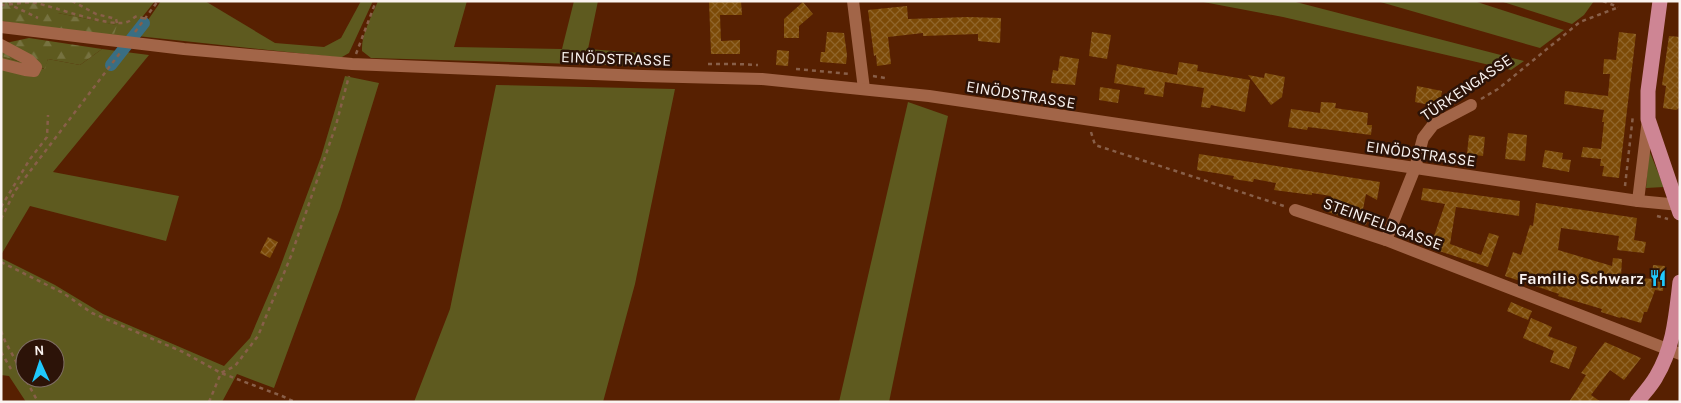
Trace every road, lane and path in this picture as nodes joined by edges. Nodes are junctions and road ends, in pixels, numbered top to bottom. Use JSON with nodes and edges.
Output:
{"nodes":[{"id":1,"x":72,"y":1,"type":"edge"},
{"id":2,"x":158,"y":1,"type":"edge"},
{"id":3,"x":376,"y":1,"type":"edge"},
{"id":4,"x":853,"y":1,"type":"edge"},
{"id":5,"x":1603,"y":1,"type":"edge"},
{"id":6,"x":1660,"y":1,"type":"edge"},
{"id":7,"x":10,"y":3,"type":"edge"},
{"id":8,"x":1,"y":5,"type":"edge"},
{"id":9,"x":117,"y":23,"type":"junction"},
{"id":10,"x":1,"y":27,"type":"edge"},
{"id":11,"x":53,"y":34,"type":"junction"},
{"id":12,"x":1,"y":45,"type":"edge"},
{"id":13,"x":1,"y":64,"type":"edge"},
{"id":14,"x":352,"y":64,"type":"junction"},
{"id":15,"x":110,"y":65,"type":"dead end"},
{"id":16,"x":864,"y":89,"type":"junction"},
{"id":17,"x":1471,"y":105,"type":"joint"},
{"id":18,"x":48,"y":116,"type":"dead end"},
{"id":19,"x":1648,"y":119,"type":"junction"},
{"id":20,"x":1088,"y":120,"type":"junction"},
{"id":21,"x":1415,"y":168,"type":"junction"},
{"id":22,"x":1638,"y":201,"type":"junction"},
{"id":23,"x":1,"y":208,"type":"edge"},
{"id":24,"x":1679,"y":208,"type":"edge"},
{"id":25,"x":1295,"y":210,"type":"joint"},
{"id":26,"x":1,"y":219,"type":"edge"},
{"id":27,"x":1386,"y":240,"type":"junction"},
{"id":28,"x":1,"y":262,"type":"edge"},
{"id":29,"x":1680,"y":282,"type":"edge"},
{"id":30,"x":1,"y":331,"type":"edge"},
{"id":31,"x":1,"y":352,"type":"edge"},
{"id":32,"x":1674,"y":352,"type":"edge"},
{"id":33,"x":10,"y":369,"type":"dead end"},
{"id":34,"x":221,"y":374,"type":"junction"},
{"id":35,"x":38,"y":402,"type":"edge"},
{"id":36,"x":209,"y":402,"type":"edge"},
{"id":37,"x":294,"y":402,"type":"edge"},
{"id":38,"x":1637,"y":402,"type":"edge"}],
"edges":[{"from":1,"to":9,"type":"path"},
{"from":2,"to":9,"type":"path"},
{"from":3,"to":14,"type":"path"},
{"from":4,"to":16,"type":"street"},
{"from":5,"to":17,"type":"path","name":"TÜRKENGASSE"},
{"from":6,"to":19,"type":"main road"},
{"from":7,"to":8,"type":"path"},
{"from":7,"to":9,"type":"path"},
{"from":7,"to":11,"type":"path"},
{"from":10,"to":11,"type":"street","name":"EINÖDSTRASSE"},
{"from":11,"to":14,"type":"street","name":"EINÖDSTRASSE"},
{"from":12,"to":13,"type":"street"},
{"from":14,"to":16,"type":"street","name":"EINÖDSTRASSE"},
{"from":14,"to":34,"type":"path"},
{"from":15,"to":26,"type":"path"},
{"from":16,"to":20,"type":"street","name":"EINÖDSTRASSE"},
{"from":17,"to":21,"type":"street","name":"TÜRKENGASSE"},
{"from":18,"to":23,"type":"path"},
{"from":19,"to":22,"type":"street"},
{"from":19,"to":24,"type":"main road"},
{"from":20,"to":21,"type":"street","name":"EINÖDSTRASSE"},
{"from":20,"to":25,"type":"path"},
{"from":21,"to":22,"type":"street","name":"EINÖDSTRASSE"},
{"from":21,"to":27,"type":"street","name":"TÜRKENGASSE"},
{"from":22,"to":24,"type":"street","name":"EINÖDSTRASSE"},
{"from":25,"to":27,"type":"street","name":"STEINFELDGASSE"},
{"from":27,"to":32,"type":"street","name":"STEINFELDGASSE"},
{"from":28,"to":34,"type":"path"},
{"from":29,"to":32,"type":"main road"},
{"from":30,"to":35,"type":"path"},
{"from":31,"to":33,"type":"path"},
{"from":32,"to":38,"type":"main road"},
{"from":34,"to":36,"type":"path"},
{"from":34,"to":37,"type":"path"}]}
